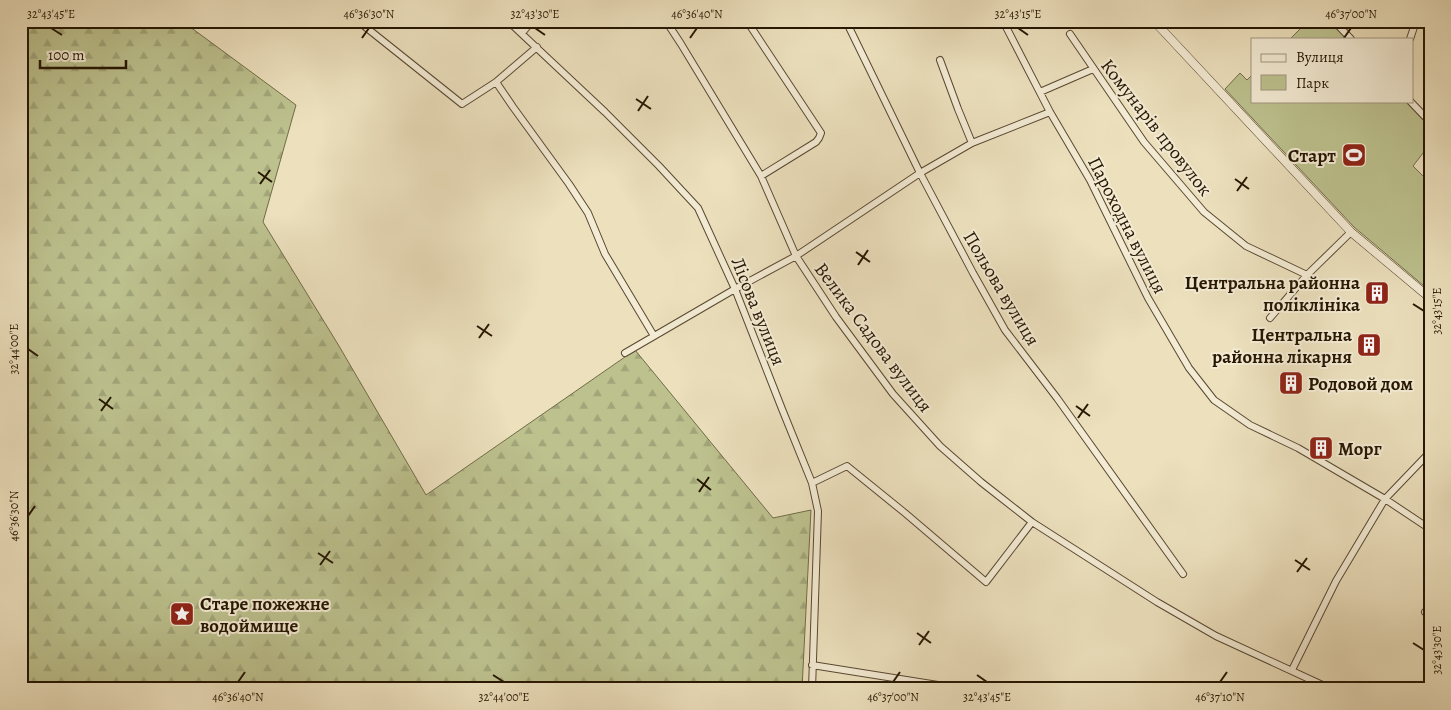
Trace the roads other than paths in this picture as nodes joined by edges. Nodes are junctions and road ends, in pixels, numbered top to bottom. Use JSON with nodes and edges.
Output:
{"nodes":[{"id":1,"x":358,"y":21,"type":"edge"},
{"id":2,"x":508,"y":21,"type":"edge"},
{"id":3,"x":532,"y":21,"type":"edge"},
{"id":4,"x":666,"y":21,"type":"edge"},
{"id":5,"x":747,"y":21,"type":"edge"},
{"id":6,"x":846,"y":21,"type":"edge"},
{"id":7,"x":1003,"y":21,"type":"edge"},
{"id":8,"x":1154,"y":21,"type":"edge"},
{"id":9,"x":1334,"y":21,"type":"edge"},
{"id":10,"x":1416,"y":21,"type":"edge"},
{"id":11,"x":522,"y":33,"type":"junction"},
{"id":12,"x":1070,"y":34,"type":"dead end"},
{"id":13,"x":1350,"y":38,"type":"edge"},
{"id":14,"x":1410,"y":38,"type":"edge"},
{"id":15,"x":537,"y":47,"type":"junction"},
{"id":16,"x":940,"y":60,"type":"dead end"},
{"id":17,"x":1093,"y":70,"type":"junction"},
{"id":18,"x":496,"y":82,"type":"junction"},
{"id":19,"x":1040,"y":92,"type":"junction"},
{"id":20,"x":1411,"y":102,"type":"edge"},
{"id":21,"x":1050,"y":112,"type":"junction"},
{"id":22,"x":1430,"y":122,"type":"edge"},
{"id":23,"x":972,"y":143,"type":"junction"},
{"id":24,"x":920,"y":172,"type":"junction"},
{"id":25,"x":762,"y":176,"type":"junction"},
{"id":26,"x":1352,"y":232,"type":"junction"},
{"id":27,"x":796,"y":256,"type":"junction"},
{"id":28,"x":1307,"y":275,"type":"junction"},
{"id":29,"x":735,"y":289,"type":"junction"},
{"id":30,"x":1430,"y":298,"type":"edge"},
{"id":31,"x":1270,"y":318,"type":"dead end"},
{"id":32,"x":654,"y":336,"type":"junction"},
{"id":33,"x":625,"y":352,"type":"dead end"},
{"id":34,"x":1430,"y":452,"type":"edge"},
{"id":35,"x":812,"y":483,"type":"junction"},
{"id":36,"x":1386,"y":499,"type":"junction"},
{"id":37,"x":1032,"y":522,"type":"junction"},
{"id":38,"x":1430,"y":529,"type":"edge"},
{"id":39,"x":1183,"y":574,"type":"dead end"},
{"id":40,"x":812,"y":666,"type":"junction"},
{"id":41,"x":1292,"y":670,"type":"junction"},
{"id":42,"x":1317,"y":686,"type":"edge"},
{"id":43,"x":812,"y":689,"type":"edge"},
{"id":44,"x":963,"y":689,"type":"edge"},
{"id":45,"x":1331,"y":689,"type":"edge"}],
"edges":[{"from":1,"to":18,"type":"street"},
{"from":2,"to":11,"type":"street","name":"Лісова вулиця"},
{"from":3,"to":11,"type":"street"},
{"from":4,"to":25,"type":"street","name":"Велика Садова вулиця"},
{"from":5,"to":25,"type":"street"},
{"from":6,"to":24,"type":"street","name":"Польова вулиця"},
{"from":7,"to":19,"type":"street","name":"Пароходна вулиця"},
{"from":8,"to":26,"type":"street"},
{"from":9,"to":13,"type":"street"},
{"from":10,"to":14,"type":"street"},
{"from":11,"to":15,"type":"street","name":"Лісова вулиця"},
{"from":12,"to":17,"type":"street","name":"Комунарів провулок"},
{"from":15,"to":18,"type":"street"},
{"from":15,"to":29,"type":"street","name":"Лісова вулиця"},
{"from":16,"to":23,"type":"street"},
{"from":17,"to":19,"type":"street"},
{"from":17,"to":28,"type":"street","name":"Комунарів провулок"},
{"from":18,"to":32,"type":"street"},
{"from":19,"to":21,"type":"street","name":"Пароходна вулиця"},
{"from":20,"to":22,"type":"street"},
{"from":21,"to":23,"type":"street"},
{"from":21,"to":36,"type":"street","name":"Пароходна вулиця"},
{"from":23,"to":24,"type":"street"},
{"from":24,"to":27,"type":"street"},
{"from":24,"to":39,"type":"street","name":"Польова вулиця"},
{"from":25,"to":27,"type":"street","name":"Велика Садова вулиця"},
{"from":26,"to":28,"type":"street"},
{"from":26,"to":30,"type":"street"},
{"from":27,"to":29,"type":"street"},
{"from":27,"to":37,"type":"street","name":"Велика Садова вулиця"},
{"from":28,"to":31,"type":"street"},
{"from":29,"to":32,"type":"street"},
{"from":29,"to":35,"type":"street","name":"Лісова вулиця"},
{"from":32,"to":33,"type":"street"},
{"from":34,"to":36,"type":"street"},
{"from":35,"to":37,"type":"street"},
{"from":35,"to":40,"type":"street","name":"Лісова вулиця"},
{"from":36,"to":38,"type":"street","name":"Пароходна вулиця"},
{"from":36,"to":41,"type":"street"},
{"from":37,"to":41,"type":"street","name":"Велика Садова вулиця"},
{"from":40,"to":43,"type":"street","name":"Лісова вулиця"},
{"from":40,"to":44,"type":"street"},
{"from":41,"to":42,"type":"street","name":"Велика Садова вулиця"},
{"from":42,"to":45,"type":"street","name":"Велика Садова вулиця"}]}
